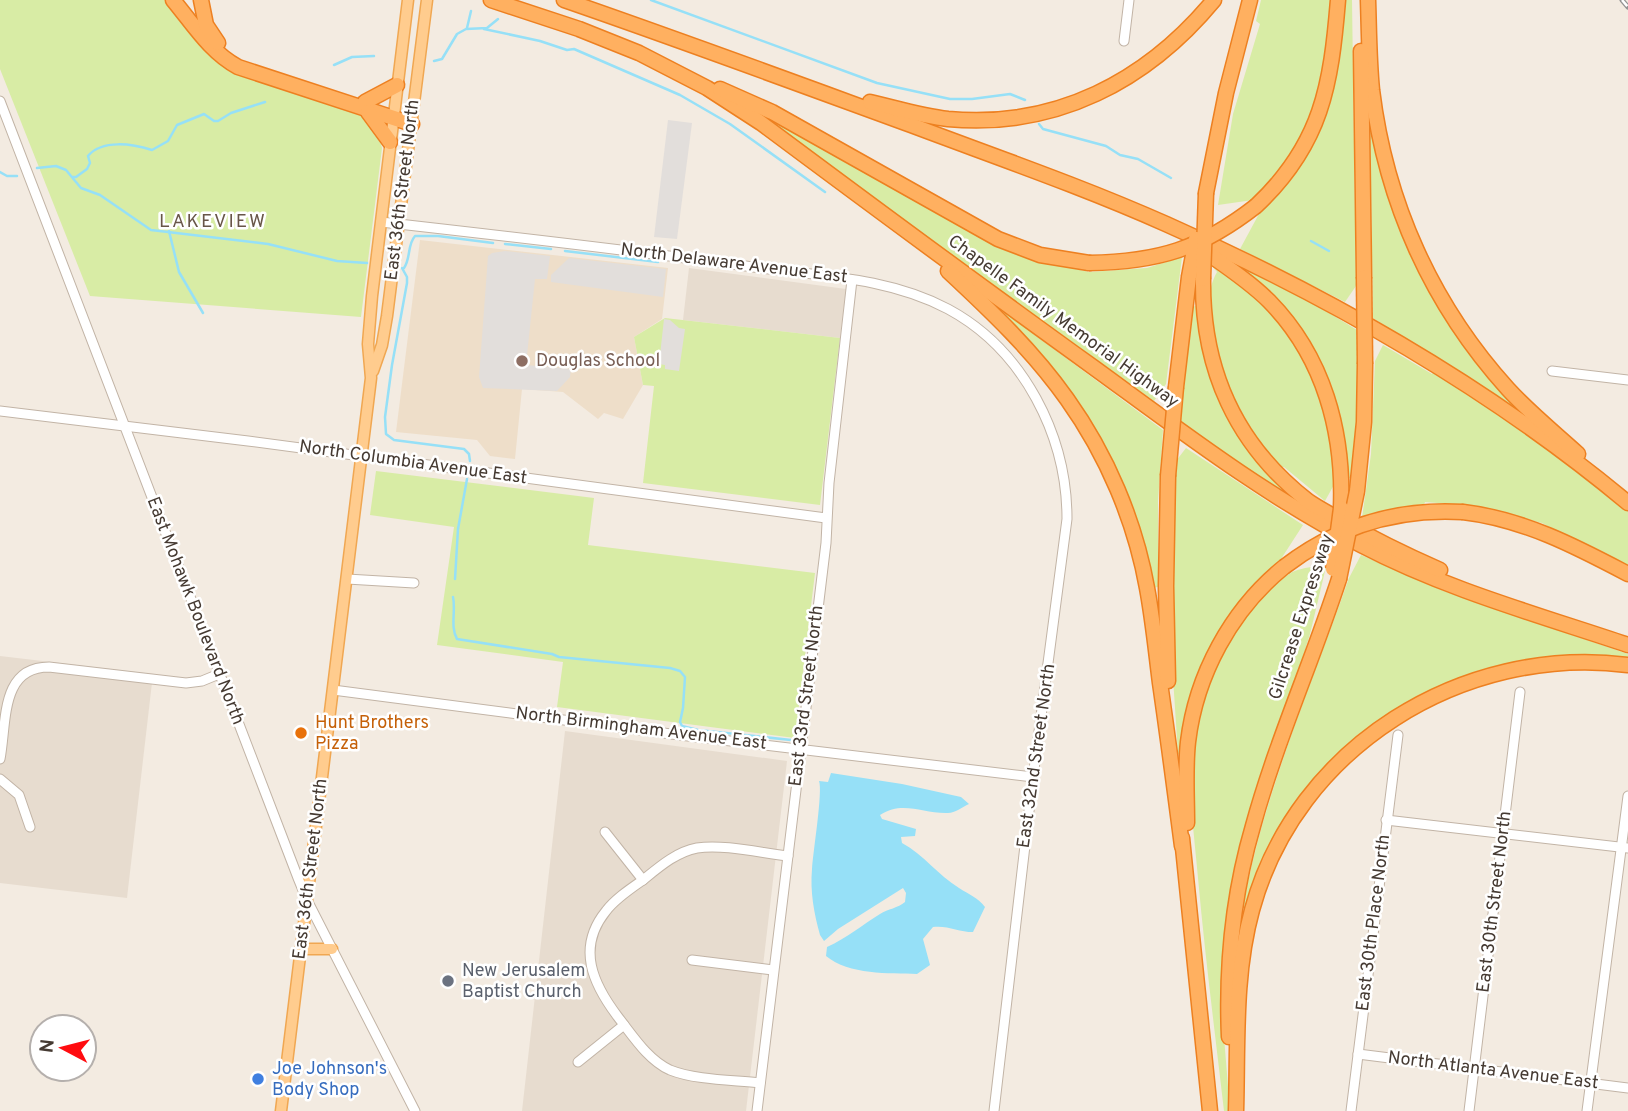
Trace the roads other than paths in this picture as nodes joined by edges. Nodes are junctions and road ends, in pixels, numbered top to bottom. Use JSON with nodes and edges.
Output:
{"nodes":[{"id":1,"x":173,"y":0,"type":"edge"},
{"id":2,"x":201,"y":0,"type":"edge"},
{"id":3,"x":491,"y":0,"type":"edge"},
{"id":4,"x":564,"y":0,"type":"edge"},
{"id":5,"x":1129,"y":0,"type":"edge"},
{"id":6,"x":1214,"y":0,"type":"edge"},
{"id":7,"x":1250,"y":0,"type":"edge"},
{"id":8,"x":1338,"y":0,"type":"edge"},
{"id":9,"x":1360,"y":0,"type":"edge"},
{"id":10,"x":1368,"y":0,"type":"edge"},
{"id":11,"x":407,"y":2,"type":"edge"},
{"id":12,"x":426,"y":5,"type":"edge"},
{"id":13,"x":1124,"y":41,"type":"dead end"},
{"id":14,"x":639,"y":53,"type":"junction"},
{"id":15,"x":397,"y":85,"type":"junction"},
{"id":16,"x":804,"y":86,"type":"junction"},
{"id":17,"x":0,"y":101,"type":"edge"},
{"id":18,"x":366,"y":106,"type":"junction"},
{"id":19,"x":393,"y":115,"type":"junction"},
{"id":20,"x":412,"y":121,"type":"junction"},
{"id":21,"x":390,"y":142,"type":"junction"},
{"id":22,"x":1206,"y":193,"type":"junction"},
{"id":23,"x":381,"y":222,"type":"junction"},
{"id":24,"x":1164,"y":223,"type":"junction"},
{"id":25,"x":399,"y":224,"type":"junction"},
{"id":26,"x":904,"y":229,"type":"junction"},
{"id":27,"x":852,"y":280,"type":"junction"},
{"id":28,"x":1552,"y":371,"type":"dead end"},
{"id":29,"x":371,"y":377,"type":"junction"},
{"id":30,"x":1628,"y":380,"type":"edge"},
{"id":31,"x":1040,"y":405,"type":"joint"},
{"id":32,"x":0,"y":411,"type":"edge"},
{"id":33,"x":124,"y":425,"type":"junction"},
{"id":34,"x":362,"y":455,"type":"junction"},
{"id":35,"x":1628,"y":501,"type":"edge"},
{"id":36,"x":826,"y":518,"type":"junction"},
{"id":37,"x":1628,"y":574,"type":"edge"},
{"id":38,"x":1335,"y":578,"type":"junction"},
{"id":39,"x":347,"y":579,"type":"junction"},
{"id":40,"x":414,"y":583,"type":"dead end"},
{"id":41,"x":1524,"y":610,"type":"junction"},
{"id":42,"x":1628,"y":645,"type":"edge"},
{"id":43,"x":1628,"y":665,"type":"edge"},
{"id":44,"x":219,"y":674,"type":"junction"},
{"id":45,"x":333,"y":690,"type":"junction"},
{"id":46,"x":1520,"y":692,"type":"dead end"},
{"id":47,"x":1398,"y":735,"type":"dead end"},
{"id":48,"x":800,"y":748,"type":"junction"},
{"id":49,"x":0,"y":759,"type":"edge"},
{"id":50,"x":1033,"y":777,"type":"junction"},
{"id":51,"x":0,"y":779,"type":"edge"},
{"id":52,"x":1628,"y":796,"type":"edge"},
{"id":53,"x":1386,"y":820,"type":"junction"},
{"id":54,"x":30,"y":827,"type":"dead end"},
{"id":55,"x":605,"y":832,"type":"dead end"},
{"id":56,"x":1504,"y":835,"type":"junction"},
{"id":57,"x":1182,"y":846,"type":"junction"},
{"id":58,"x":1625,"y":848,"type":"edge"},
{"id":59,"x":788,"y":856,"type":"junction"},
{"id":60,"x":643,"y":880,"type":"junction"},
{"id":61,"x":1187,"y":895,"type":"junction"},
{"id":62,"x":307,"y":900,"type":"junction"},
{"id":63,"x":301,"y":949,"type":"junction"},
{"id":64,"x":332,"y":949,"type":"junction"},
{"id":65,"x":692,"y":960,"type":"dead end"},
{"id":66,"x":773,"y":970,"type":"junction"},
{"id":67,"x":624,"y":1025,"type":"junction"},
{"id":68,"x":1358,"y":1054,"type":"junction"},
{"id":69,"x":578,"y":1062,"type":"dead end"},
{"id":70,"x":1474,"y":1068,"type":"junction"},
{"id":71,"x":760,"y":1083,"type":"junction"},
{"id":72,"x":1591,"y":1083,"type":"junction"},
{"id":73,"x":1628,"y":1088,"type":"edge"},
{"id":74,"x":281,"y":1111,"type":"edge"},
{"id":75,"x":415,"y":1111,"type":"edge"},
{"id":76,"x":757,"y":1111,"type":"edge"},
{"id":77,"x":994,"y":1111,"type":"edge"},
{"id":78,"x":1210,"y":1111,"type":"edge"},
{"id":79,"x":1236,"y":1111,"type":"edge"},
{"id":80,"x":1351,"y":1111,"type":"edge"},
{"id":81,"x":1469,"y":1111,"type":"edge"},
{"id":82,"x":1587,"y":1111,"type":"edge"}],
"edges":[{"from":1,"to":18,"type":"highway"},
{"from":2,"to":18,"type":"highway"},
{"from":3,"to":14,"type":"highway","name":"Chapelle Family Memorial Highway"},
{"from":4,"to":16,"type":"highway"},
{"from":5,"to":13,"type":"street"},
{"from":6,"to":16,"type":"highway"},
{"from":7,"to":22,"type":"highway"},
{"from":8,"to":14,"type":"highway","bridge":true},
{"from":9,"to":38,"type":"highway","name":"Gilcrease Expressway","bridge":true},
{"from":10,"to":35,"type":"highway"},
{"from":11,"to":15,"type":"main road","name":"East 36th Street North"},
{"from":12,"to":20,"type":"main road","name":"East 36th Street North"},
{"from":14,"to":26,"type":"highway","name":"Chapelle Family Memorial Highway"},
{"from":15,"to":18,"type":"highway"},
{"from":15,"to":19,"type":"main road","name":"East 36th Street North"},
{"from":16,"to":24,"type":"highway"},
{"from":17,"to":33,"type":"street","name":"East Mohawk Boulevard North"},
{"from":18,"to":19,"type":"highway"},
{"from":18,"to":21,"type":"highway"},
{"from":19,"to":20,"type":"highway"},
{"from":19,"to":21,"type":"main road","name":"East 36th Street North"},
{"from":20,"to":25,"type":"main road","name":"East 36th Street North"},
{"from":21,"to":23,"type":"main road","name":"East 36th Street North"},
{"from":22,"to":41,"type":"highway","bridge":true},
{"from":22,"to":57,"type":"highway","bridge":true},
{"from":23,"to":25,"type":"street","name":"North Delaware Avenue East"},
{"from":23,"to":29,"type":"main road","name":"East 36th Street North"},
{"from":24,"to":35,"type":"highway"},
{"from":24,"to":38,"type":"highway","bridge":true},
{"from":25,"to":27,"type":"street","name":"North Delaware Avenue East"},
{"from":25,"to":29,"type":"main road","name":"East 36th Street North"},
{"from":26,"to":41,"type":"highway","name":"Chapelle Family Memorial Highway"},
{"from":26,"to":57,"type":"highway"},
{"from":27,"to":31,"type":"street","name":"North Delaware Avenue East"},
{"from":27,"to":36,"type":"street","name":"East 33rd Street North"},
{"from":28,"to":30,"type":"street"},
{"from":29,"to":34,"type":"main road","name":"East 36th Street North"},
{"from":31,"to":50,"type":"street","name":"East 32nd Street North"},
{"from":32,"to":33,"type":"street","name":"North Columbia Avenue East"},
{"from":33,"to":34,"type":"street","name":"North Columbia Avenue East"},
{"from":33,"to":44,"type":"street","name":"East Mohawk Boulevard North"},
{"from":34,"to":36,"type":"street","name":"North Columbia Avenue East"},
{"from":34,"to":39,"type":"main road","name":"East 36th Street North"},
{"from":36,"to":48,"type":"street","name":"East 33rd Street North"},
{"from":37,"to":61,"type":"highway","bridge":true},
{"from":38,"to":79,"type":"highway","name":"Gilcrease Expressway"},
{"from":39,"to":40,"type":"street"},
{"from":39,"to":45,"type":"main road","name":"East 36th Street North"},
{"from":41,"to":42,"type":"highway","name":"Chapelle Family Memorial Highway"},
{"from":43,"to":79,"type":"highway"},
{"from":44,"to":49,"type":"street"},
{"from":44,"to":62,"type":"street","name":"East Mohawk Boulevard North"},
{"from":45,"to":48,"type":"street","name":"North Birmingham Avenue East"},
{"from":45,"to":62,"type":"main road","name":"East 36th Street North"},
{"from":46,"to":56,"type":"street","name":"East 30th Street North"},
{"from":47,"to":53,"type":"street","name":"East 30th Place North"},
{"from":48,"to":50,"type":"street","name":"North Birmingham Avenue East"},
{"from":48,"to":59,"type":"street","name":"East 33rd Street North"},
{"from":50,"to":77,"type":"street","name":"East 32nd Street North"},
{"from":51,"to":54,"type":"street"},
{"from":52,"to":58,"type":"street"},
{"from":53,"to":56,"type":"street"},
{"from":53,"to":68,"type":"street","name":"East 30th Place North"},
{"from":55,"to":60,"type":"street"},
{"from":56,"to":58,"type":"street"},
{"from":56,"to":70,"type":"street","name":"East 30th Street North"},
{"from":57,"to":61,"type":"highway"},
{"from":58,"to":72,"type":"street"},
{"from":59,"to":60,"type":"street"},
{"from":59,"to":66,"type":"street","name":"East 33rd Street North"},
{"from":60,"to":67,"type":"street"},
{"from":61,"to":78,"type":"highway"},
{"from":62,"to":63,"type":"main road","name":"East 36th Street North"},
{"from":62,"to":64,"type":"street","name":"East Mohawk Boulevard North"},
{"from":63,"to":64,"type":"main road"},
{"from":63,"to":74,"type":"main road","name":"East 36th Street North"},
{"from":64,"to":75,"type":"street","name":"East Mohawk Boulevard North"},
{"from":65,"to":66,"type":"street"},
{"from":66,"to":71,"type":"street","name":"East 33rd Street North"},
{"from":67,"to":69,"type":"street"},
{"from":67,"to":71,"type":"street"},
{"from":68,"to":70,"type":"street","name":"North Atlanta Avenue East"},
{"from":68,"to":80,"type":"street","name":"East 30th Place North"},
{"from":70,"to":72,"type":"street","name":"North Atlanta Avenue East"},
{"from":70,"to":81,"type":"street","name":"East 30th Street North"},
{"from":71,"to":76,"type":"street","name":"East 33rd Street North"},
{"from":72,"to":73,"type":"street","name":"North Atlanta Avenue East"},
{"from":72,"to":82,"type":"street"}]}
